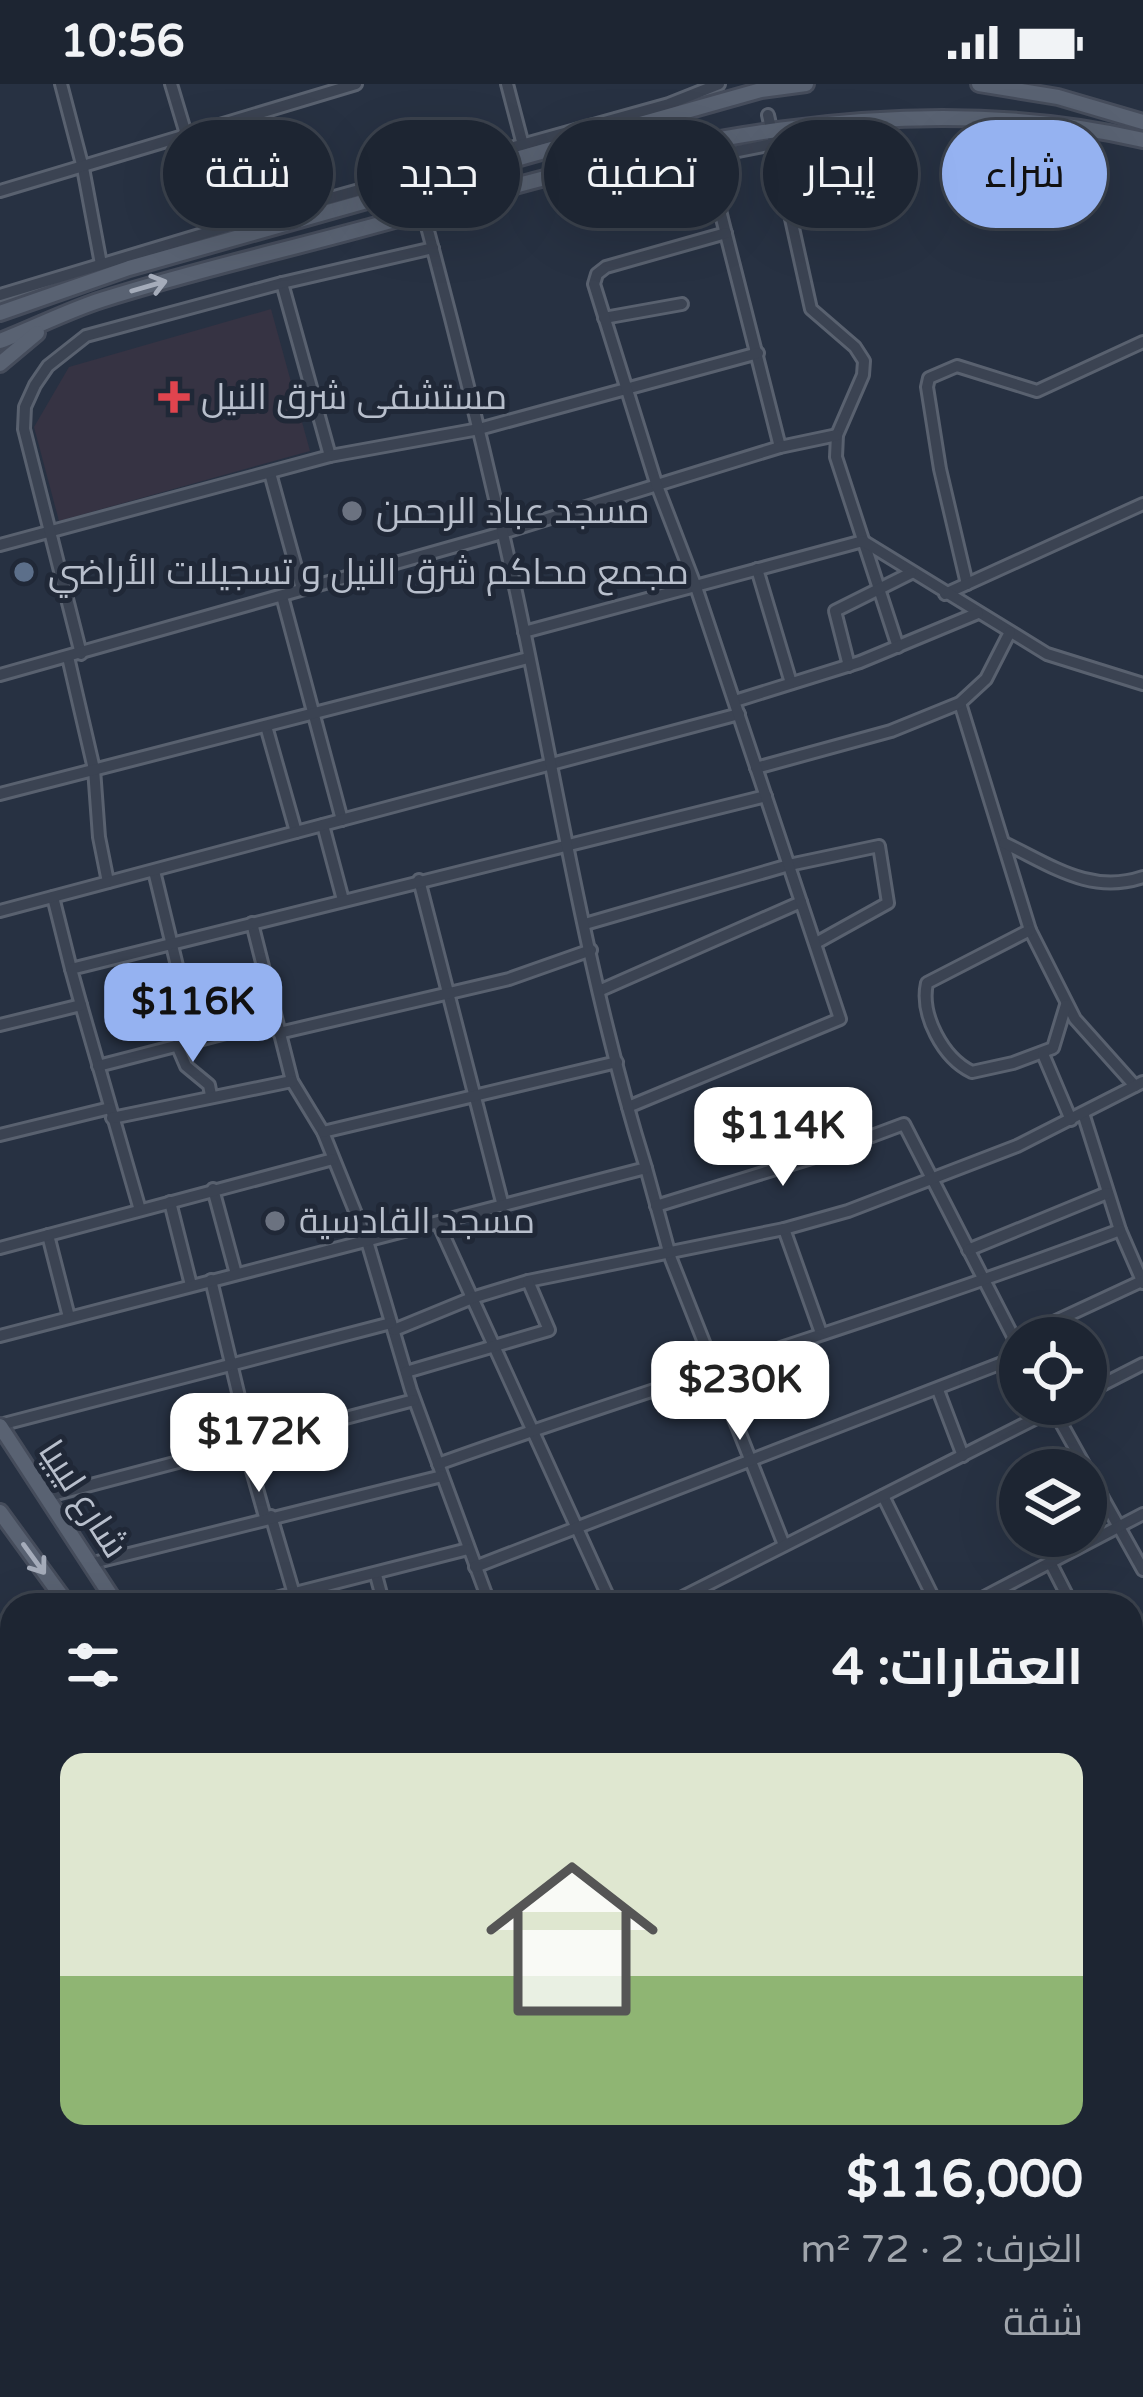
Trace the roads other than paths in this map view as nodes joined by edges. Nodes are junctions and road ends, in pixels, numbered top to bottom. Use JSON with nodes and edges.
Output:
{"nodes":[{"id":1,"x":61,"y":84,"type":"edge"},
{"id":2,"x":171,"y":84,"type":"edge"},
{"id":3,"x":507,"y":84,"type":"edge"},
{"id":4,"x":742,"y":84,"type":"edge"},
{"id":5,"x":806,"y":84,"type":"edge"},
{"id":6,"x":980,"y":84,"type":"edge"},
{"id":7,"x":348,"y":85,"type":"edge"},
{"id":8,"x":714,"y":85,"type":"edge"},
{"id":9,"x":979,"y":102,"type":"dead end"},
{"id":10,"x":776,"y":114,"type":"joint"},
{"id":11,"x":667,"y":116,"type":"junction"},
{"id":12,"x":184,"y":120,"type":"edge"},
{"id":13,"x":232,"y":120,"type":"edge"},
{"id":14,"x":775,"y":120,"type":"edge"},
{"id":15,"x":1143,"y":122,"type":"edge"},
{"id":16,"x":1143,"y":140,"type":"edge"},
{"id":17,"x":163,"y":142,"type":"edge"},
{"id":18,"x":523,"y":145,"type":"junction"},
{"id":19,"x":763,"y":146,"type":"edge"},
{"id":20,"x":83,"y":168,"type":"junction"},
{"id":21,"x":520,"y":185,"type":"edge"},
{"id":22,"x":0,"y":190,"type":"edge"},
{"id":23,"x":333,"y":197,"type":"edge"},
{"id":24,"x":223,"y":228,"type":"edge"},
{"id":25,"x":366,"y":228,"type":"edge"},
{"id":26,"x":427,"y":228,"type":"edge"},
{"id":27,"x":792,"y":228,"type":"edge"},
{"id":28,"x":726,"y":233,"type":"junction"},
{"id":29,"x":433,"y":248,"type":"junction"},
{"id":30,"x":101,"y":264,"type":"junction"},
{"id":31,"x":282,"y":284,"type":"junction"},
{"id":32,"x":0,"y":295,"type":"edge"},
{"id":33,"x":682,"y":304,"type":"dead end"},
{"id":34,"x":0,"y":311,"type":"edge"},
{"id":35,"x":69,"y":312,"type":"junction"},
{"id":36,"x":604,"y":318,"type":"junction"},
{"id":37,"x":86,"y":336,"type":"junction"},
{"id":38,"x":0,"y":341,"type":"edge"},
{"id":39,"x":1143,"y":342,"type":"edge"},
{"id":40,"x":758,"y":352,"type":"junction"},
{"id":41,"x":0,"y":364,"type":"edge"},
{"id":42,"x":626,"y":389,"type":"junction"},
{"id":43,"x":479,"y":429,"type":"junction"},
{"id":44,"x":837,"y":435,"type":"junction"},
{"id":45,"x":780,"y":447,"type":"junction"},
{"id":46,"x":330,"y":456,"type":"junction"},
{"id":47,"x":270,"y":473,"type":"junction"},
{"id":48,"x":656,"y":483,"type":"junction"},
{"id":49,"x":1143,"y":505,"type":"edge"},
{"id":50,"x":49,"y":532,"type":"junction"},
{"id":51,"x":502,"y":533,"type":"junction"},
{"id":52,"x":863,"y":541,"type":"junction"},
{"id":53,"x":0,"y":545,"type":"edge"},
{"id":54,"x":757,"y":569,"type":"junction"},
{"id":55,"x":911,"y":573,"type":"junction"},
{"id":56,"x":967,"y":584,"type":"junction"},
{"id":57,"x":696,"y":587,"type":"junction"},
{"id":58,"x":879,"y":588,"type":"junction"},
{"id":59,"x":302,"y":589,"type":"junction"},
{"id":60,"x":945,"y":594,"type":"junction"},
{"id":61,"x":282,"y":596,"type":"junction"},
{"id":62,"x":978,"y":613,"type":"junction"},
{"id":63,"x":524,"y":632,"type":"junction"},
{"id":64,"x":1010,"y":632,"type":"junction"},
{"id":65,"x":898,"y":647,"type":"junction"},
{"id":66,"x":75,"y":655,"type":"junction"},
{"id":67,"x":528,"y":658,"type":"junction"},
{"id":68,"x":849,"y":666,"type":"junction"},
{"id":69,"x":0,"y":675,"type":"edge"},
{"id":70,"x":791,"y":683,"type":"junction"},
{"id":71,"x":1143,"y":684,"type":"edge"},
{"id":72,"x":961,"y":703,"type":"junction"},
{"id":73,"x":737,"y":707,"type":"junction"},
{"id":74,"x":315,"y":714,"type":"junction"},
{"id":75,"x":266,"y":726,"type":"junction"},
{"id":76,"x":549,"y":764,"type":"junction"},
{"id":77,"x":757,"y":768,"type":"junction"},
{"id":78,"x":94,"y":769,"type":"junction"},
{"id":79,"x":0,"y":794,"type":"edge"},
{"id":80,"x":766,"y":796,"type":"junction"},
{"id":81,"x":342,"y":820,"type":"junction"},
{"id":82,"x":323,"y":825,"type":"junction"},
{"id":83,"x":296,"y":832,"type":"junction"},
{"id":84,"x":1004,"y":843,"type":"junction"},
{"id":85,"x":568,"y":845,"type":"junction"},
{"id":86,"x":789,"y":866,"type":"junction"},
{"id":87,"x":154,"y":871,"type":"junction"},
{"id":88,"x":1143,"y":878,"type":"edge"},
{"id":89,"x":419,"y":880,"type":"junction"},
{"id":90,"x":109,"y":882,"type":"junction"},
{"id":91,"x":53,"y":897,"type":"junction"},
{"id":92,"x":343,"y":900,"type":"junction"},
{"id":93,"x":801,"y":902,"type":"junction"},
{"id":94,"x":0,"y":911,"type":"edge"},
{"id":95,"x":252,"y":923,"type":"junction"},
{"id":96,"x":585,"y":924,"type":"junction"},
{"id":97,"x":1030,"y":930,"type":"junction"},
{"id":98,"x":172,"y":944,"type":"junction"},
{"id":99,"x":816,"y":944,"type":"junction"},
{"id":100,"x":591,"y":950,"type":"junction"},
{"id":101,"x":71,"y":969,"type":"junction"},
{"id":102,"x":601,"y":990,"type":"junction"},
{"id":103,"x":448,"y":995,"type":"junction"},
{"id":104,"x":81,"y":1005,"type":"junction"},
{"id":105,"x":1066,"y":1005,"type":"junction"},
{"id":106,"x":0,"y":1025,"type":"edge"},
{"id":107,"x":278,"y":1026,"type":"junction"},
{"id":108,"x":195,"y":1040,"type":"junction"},
{"id":109,"x":177,"y":1045,"type":"junction"},
{"id":110,"x":1042,"y":1054,"type":"junction"},
{"id":111,"x":617,"y":1061,"type":"junction"},
{"id":112,"x":98,"y":1066,"type":"junction"},
{"id":113,"x":292,"y":1081,"type":"junction"},
{"id":114,"x":1139,"y":1084,"type":"edge"},
{"id":115,"x":211,"y":1096,"type":"junction"},
{"id":116,"x":475,"y":1096,"type":"junction"},
{"id":117,"x":628,"y":1107,"type":"junction"},
{"id":118,"x":111,"y":1113,"type":"junction"},
{"id":119,"x":1077,"y":1116,"type":"junction"},
{"id":120,"x":323,"y":1132,"type":"junction"},
{"id":121,"x":0,"y":1135,"type":"edge"},
{"id":122,"x":333,"y":1159,"type":"junction"},
{"id":123,"x":646,"y":1168,"type":"junction"},
{"id":124,"x":933,"y":1180,"type":"junction"},
{"id":125,"x":213,"y":1189,"type":"junction"},
{"id":126,"x":1107,"y":1192,"type":"junction"},
{"id":127,"x":170,"y":1202,"type":"junction"},
{"id":128,"x":656,"y":1205,"type":"junction"},
{"id":129,"x":502,"y":1206,"type":"junction"},
{"id":130,"x":140,"y":1210,"type":"junction"},
{"id":131,"x":438,"y":1223,"type":"junction"},
{"id":132,"x":784,"y":1228,"type":"junction"},
{"id":133,"x":1120,"y":1230,"type":"junction"},
{"id":134,"x":49,"y":1235,"type":"junction"},
{"id":135,"x":367,"y":1241,"type":"junction"},
{"id":136,"x":0,"y":1248,"type":"edge"},
{"id":137,"x":668,"y":1250,"type":"junction"},
{"id":138,"x":968,"y":1250,"type":"junction"},
{"id":139,"x":236,"y":1274,"type":"junction"},
{"id":140,"x":211,"y":1280,"type":"junction"},
{"id":141,"x":528,"y":1281,"type":"junction"},
{"id":142,"x":985,"y":1281,"type":"junction"},
{"id":143,"x":1143,"y":1282,"type":"edge"},
{"id":144,"x":191,"y":1285,"type":"junction"},
{"id":145,"x":472,"y":1298,"type":"junction"},
{"id":146,"x":69,"y":1317,"type":"junction"},
{"id":147,"x":1002,"y":1317,"type":"edge"},
{"id":148,"x":1078,"y":1317,"type":"edge"},
{"id":149,"x":392,"y":1326,"type":"junction"},
{"id":150,"x":821,"y":1333,"type":"junction"},
{"id":151,"x":0,"y":1336,"type":"edge"},
{"id":152,"x":493,"y":1344,"type":"junction"},
{"id":153,"x":999,"y":1359,"type":"edge"},
{"id":154,"x":1143,"y":1364,"type":"edge"},
{"id":155,"x":232,"y":1365,"type":"junction"},
{"id":156,"x":713,"y":1368,"type":"junction"},
{"id":157,"x":406,"y":1372,"type":"junction"},
{"id":158,"x":1107,"y":1382,"type":"edge"},
{"id":159,"x":938,"y":1390,"type":"junction"},
{"id":160,"x":414,"y":1400,"type":"junction"},
{"id":161,"x":1021,"y":1425,"type":"edge"},
{"id":162,"x":1066,"y":1425,"type":"edge"},
{"id":163,"x":0,"y":1426,"type":"edge"},
{"id":164,"x":533,"y":1430,"type":"junction"},
{"id":165,"x":247,"y":1444,"type":"junction"},
{"id":166,"x":963,"y":1456,"type":"junction"},
{"id":167,"x":752,"y":1463,"type":"junction"},
{"id":168,"x":440,"y":1470,"type":"junction"},
{"id":169,"x":46,"y":1496,"type":"junction"},
{"id":170,"x":883,"y":1496,"type":"junction"},
{"id":171,"x":0,"y":1512,"type":"edge"},
{"id":172,"x":1143,"y":1514,"type":"edge"},
{"id":173,"x":268,"y":1517,"type":"junction"},
{"id":174,"x":1120,"y":1526,"type":"junction"},
{"id":175,"x":577,"y":1529,"type":"junction"},
{"id":176,"x":784,"y":1545,"type":"junction"},
{"id":177,"x":468,"y":1549,"type":"junction"},
{"id":178,"x":1050,"y":1562,"type":"junction"},
{"id":179,"x":89,"y":1564,"type":"junction"},
{"id":180,"x":475,"y":1567,"type":"junction"},
{"id":181,"x":1143,"y":1570,"type":"edge"},
{"id":182,"x":376,"y":1575,"type":"junction"},
{"id":183,"x":59,"y":1593,"type":"edge"},
{"id":184,"x":109,"y":1593,"type":"edge"},
{"id":185,"x":294,"y":1593,"type":"edge"},
{"id":186,"x":298,"y":1593,"type":"edge"},
{"id":187,"x":381,"y":1593,"type":"edge"},
{"id":188,"x":485,"y":1593,"type":"edge"},
{"id":189,"x":606,"y":1593,"type":"edge"},
{"id":190,"x":690,"y":1593,"type":"edge"},
{"id":191,"x":932,"y":1593,"type":"edge"},
{"id":192,"x":998,"y":1593,"type":"edge"},
{"id":193,"x":1066,"y":1593,"type":"edge"}],
"edges":[{"from":1,"to":20,"type":"street"},
{"from":2,"to":12,"type":"street"},
{"from":3,"to":18,"type":"street"},
{"from":4,"to":11,"type":"main road"},
{"from":5,"to":11,"type":"main road"},
{"from":6,"to":15,"type":"main road"},
{"from":7,"to":13,"type":"street"},
{"from":8,"to":18,"type":"street"},
{"from":9,"to":16,"type":"main road"},
{"from":10,"to":14,"type":"street"},
{"from":10,"to":21,"type":"main road"},
{"from":11,"to":34,"type":"main road"},
{"from":17,"to":20,"type":"street"},
{"from":18,"to":23,"type":"street"},
{"from":19,"to":28,"type":"street"},
{"from":20,"to":22,"type":"street"},
{"from":20,"to":30,"type":"street"},
{"from":24,"to":30,"type":"street"},
{"from":35,"to":25,"type":"main road","one_way":true},
{"from":26,"to":29,"type":"street"},
{"from":27,"to":44,"type":"street"},
{"from":28,"to":36,"type":"street"},
{"from":28,"to":40,"type":"street"},
{"from":29,"to":31,"type":"street"},
{"from":29,"to":43,"type":"street"},
{"from":30,"to":32,"type":"street"},
{"from":31,"to":37,"type":"street"},
{"from":31,"to":46,"type":"street"},
{"from":33,"to":36,"type":"street"},
{"from":35,"to":37,"type":"street"},
{"from":35,"to":38,"type":"main road"},
{"from":35,"to":41,"type":"main road"},
{"from":36,"to":42,"type":"street"},
{"from":37,"to":50,"type":"street"},
{"from":39,"to":56,"type":"street"},
{"from":40,"to":42,"type":"street"},
{"from":40,"to":45,"type":"street"},
{"from":42,"to":43,"type":"street"},
{"from":42,"to":48,"type":"street"},
{"from":43,"to":46,"type":"street"},
{"from":43,"to":51,"type":"street"},
{"from":44,"to":45,"type":"street"},
{"from":44,"to":52,"type":"street"},
{"from":45,"to":48,"type":"street"},
{"from":46,"to":47,"type":"street"},
{"from":47,"to":50,"type":"street"},
{"from":47,"to":59,"type":"street"},
{"from":48,"to":51,"type":"street"},
{"from":48,"to":57,"type":"street"},
{"from":49,"to":56,"type":"street"},
{"from":50,"to":53,"type":"street"},
{"from":50,"to":66,"type":"street"},
{"from":51,"to":59,"type":"street"},
{"from":51,"to":63,"type":"street"},
{"from":52,"to":54,"type":"street"},
{"from":52,"to":55,"type":"street"},
{"from":52,"to":58,"type":"street"},
{"from":54,"to":57,"type":"street"},
{"from":54,"to":70,"type":"street"},
{"from":55,"to":58,"type":"street"},
{"from":55,"to":60,"type":"street"},
{"from":56,"to":60,"type":"street"},
{"from":57,"to":63,"type":"street"},
{"from":57,"to":73,"type":"street"},
{"from":58,"to":65,"type":"street"},
{"from":58,"to":68,"type":"street"},
{"from":59,"to":61,"type":"street"},
{"from":60,"to":62,"type":"street"},
{"from":61,"to":66,"type":"street"},
{"from":61,"to":74,"type":"street"},
{"from":62,"to":64,"type":"street"},
{"from":62,"to":65,"type":"street"},
{"from":63,"to":67,"type":"street"},
{"from":64,"to":71,"type":"street"},
{"from":64,"to":72,"type":"street"},
{"from":65,"to":68,"type":"street"},
{"from":66,"to":69,"type":"street"},
{"from":66,"to":78,"type":"street"},
{"from":67,"to":74,"type":"street"},
{"from":67,"to":76,"type":"street"},
{"from":68,"to":70,"type":"street"},
{"from":70,"to":73,"type":"street"},
{"from":72,"to":77,"type":"street"},
{"from":72,"to":84,"type":"street"},
{"from":73,"to":76,"type":"street"},
{"from":73,"to":77,"type":"street"},
{"from":74,"to":75,"type":"street"},
{"from":74,"to":81,"type":"street"},
{"from":75,"to":78,"type":"street"},
{"from":75,"to":83,"type":"street"},
{"from":76,"to":81,"type":"street"},
{"from":76,"to":85,"type":"street"},
{"from":77,"to":80,"type":"street"},
{"from":78,"to":79,"type":"street"},
{"from":78,"to":90,"type":"street"},
{"from":80,"to":85,"type":"street"},
{"from":80,"to":86,"type":"street"},
{"from":81,"to":82,"type":"street"},
{"from":82,"to":83,"type":"street"},
{"from":82,"to":92,"type":"street"},
{"from":83,"to":87,"type":"street"},
{"from":84,"to":88,"type":"street"},
{"from":84,"to":97,"type":"street"},
{"from":85,"to":89,"type":"street"},
{"from":85,"to":96,"type":"street"},
{"from":86,"to":93,"type":"street"},
{"from":86,"to":96,"type":"street"},
{"from":86,"to":99,"type":"street"},
{"from":87,"to":90,"type":"street"},
{"from":87,"to":98,"type":"street"},
{"from":89,"to":92,"type":"street"},
{"from":89,"to":103,"type":"street"},
{"from":90,"to":91,"type":"street"},
{"from":91,"to":94,"type":"street"},
{"from":91,"to":101,"type":"street"},
{"from":92,"to":95,"type":"street"},
{"from":93,"to":99,"type":"street"},
{"from":93,"to":102,"type":"street"},
{"from":95,"to":98,"type":"street"},
{"from":95,"to":107,"type":"street"},
{"from":96,"to":100,"type":"street"},
{"from":97,"to":105,"type":"street"},
{"from":97,"to":110,"type":"street"},
{"from":98,"to":101,"type":"street"},
{"from":98,"to":108,"type":"street"},
{"from":99,"to":117,"type":"street"},
{"from":100,"to":102,"type":"street"},
{"from":100,"to":103,"type":"street"},
{"from":101,"to":104,"type":"street"},
{"from":102,"to":111,"type":"street"},
{"from":103,"to":107,"type":"street"},
{"from":103,"to":116,"type":"street"},
{"from":104,"to":106,"type":"street"},
{"from":104,"to":112,"type":"street"},
{"from":105,"to":110,"type":"street"},
{"from":105,"to":114,"type":"street"},
{"from":107,"to":108,"type":"street"},
{"from":107,"to":113,"type":"street"},
{"from":108,"to":109,"type":"street"},
{"from":109,"to":112,"type":"street"},
{"from":109,"to":115,"type":"street"},
{"from":110,"to":119,"type":"street"},
{"from":111,"to":116,"type":"street"},
{"from":111,"to":117,"type":"street"},
{"from":112,"to":118,"type":"street"},
{"from":113,"to":115,"type":"street"},
{"from":113,"to":120,"type":"street"},
{"from":114,"to":119,"type":"street"},
{"from":115,"to":118,"type":"street"},
{"from":116,"to":120,"type":"street"},
{"from":116,"to":129,"type":"street"},
{"from":117,"to":123,"type":"street"},
{"from":118,"to":121,"type":"street"},
{"from":118,"to":130,"type":"street"},
{"from":119,"to":124,"type":"street"},
{"from":119,"to":126,"type":"street"},
{"from":120,"to":122,"type":"street"},
{"from":122,"to":125,"type":"street"},
{"from":122,"to":135,"type":"street"},
{"from":123,"to":128,"type":"street"},
{"from":123,"to":129,"type":"street"},
{"from":124,"to":128,"type":"street"},
{"from":124,"to":132,"type":"street"},
{"from":124,"to":138,"type":"street"},
{"from":125,"to":127,"type":"street"},
{"from":125,"to":139,"type":"street"},
{"from":126,"to":133,"type":"street"},
{"from":126,"to":138,"type":"street"},
{"from":127,"to":130,"type":"street"},
{"from":127,"to":144,"type":"street"},
{"from":128,"to":137,"type":"street"},
{"from":129,"to":131,"type":"street"},
{"from":130,"to":134,"type":"street"},
{"from":131,"to":135,"type":"street"},
{"from":131,"to":145,"type":"street"},
{"from":132,"to":137,"type":"street"},
{"from":132,"to":150,"type":"street"},
{"from":133,"to":142,"type":"street"},
{"from":133,"to":143,"type":"street"},
{"from":134,"to":136,"type":"street"},
{"from":134,"to":146,"type":"street"},
{"from":135,"to":139,"type":"street"},
{"from":135,"to":149,"type":"street"},
{"from":137,"to":141,"type":"street"},
{"from":137,"to":156,"type":"street"},
{"from":138,"to":142,"type":"street"},
{"from":139,"to":140,"type":"street"},
{"from":140,"to":144,"type":"street"},
{"from":140,"to":155,"type":"street"},
{"from":141,"to":145,"type":"street"},
{"from":141,"to":152,"type":"street"},
{"from":142,"to":147,"type":"street"},
{"from":142,"to":150,"type":"street"},
{"from":143,"to":148,"type":"street"},
{"from":144,"to":146,"type":"street"},
{"from":145,"to":149,"type":"street"},
{"from":145,"to":152,"type":"street"},
{"from":146,"to":151,"type":"street"},
{"from":149,"to":155,"type":"street"},
{"from":149,"to":157,"type":"street"},
{"from":150,"to":156,"type":"street"},
{"from":152,"to":157,"type":"street"},
{"from":152,"to":164,"type":"street"},
{"from":153,"to":159,"type":"street"},
{"from":154,"to":158,"type":"street"},
{"from":155,"to":163,"type":"street"},
{"from":155,"to":165,"type":"street"},
{"from":156,"to":164,"type":"street"},
{"from":156,"to":167,"type":"street"},
{"from":157,"to":160,"type":"street"},
{"from":159,"to":166,"type":"street"},
{"from":159,"to":167,"type":"street"},
{"from":160,"to":165,"type":"street"},
{"from":160,"to":168,"type":"street"},
{"from":161,"to":166,"type":"street"},
{"from":162,"to":174,"type":"street"},
{"from":163,"to":169,"type":"main road","name":"شارع ليبيا"},
{"from":164,"to":168,"type":"street"},
{"from":164,"to":175,"type":"street"},
{"from":165,"to":169,"type":"street"},
{"from":165,"to":173,"type":"street"},
{"from":166,"to":170,"type":"street"},
{"from":167,"to":175,"type":"street"},
{"from":167,"to":176,"type":"street"},
{"from":168,"to":173,"type":"street"},
{"from":168,"to":177,"type":"street"},
{"from":169,"to":179,"type":"main road","name":"شارع ليبيا"},
{"from":170,"to":176,"type":"street"},
{"from":170,"to":191,"type":"street"},
{"from":171,"to":183,"type":"main road","name":"شارع ليبيا","one_way":true},
{"from":172,"to":174,"type":"street"},
{"from":173,"to":179,"type":"street"},
{"from":173,"to":185,"type":"street"},
{"from":174,"to":178,"type":"street"},
{"from":174,"to":181,"type":"street"},
{"from":175,"to":180,"type":"street"},
{"from":175,"to":189,"type":"street"},
{"from":176,"to":190,"type":"street"},
{"from":177,"to":180,"type":"street"},
{"from":177,"to":182,"type":"street"},
{"from":178,"to":192,"type":"street"},
{"from":178,"to":193,"type":"street"},
{"from":179,"to":184,"type":"main road","name":"شارع ليبيا"},
{"from":180,"to":188,"type":"street"},
{"from":182,"to":186,"type":"street"},
{"from":182,"to":187,"type":"street"}]}
